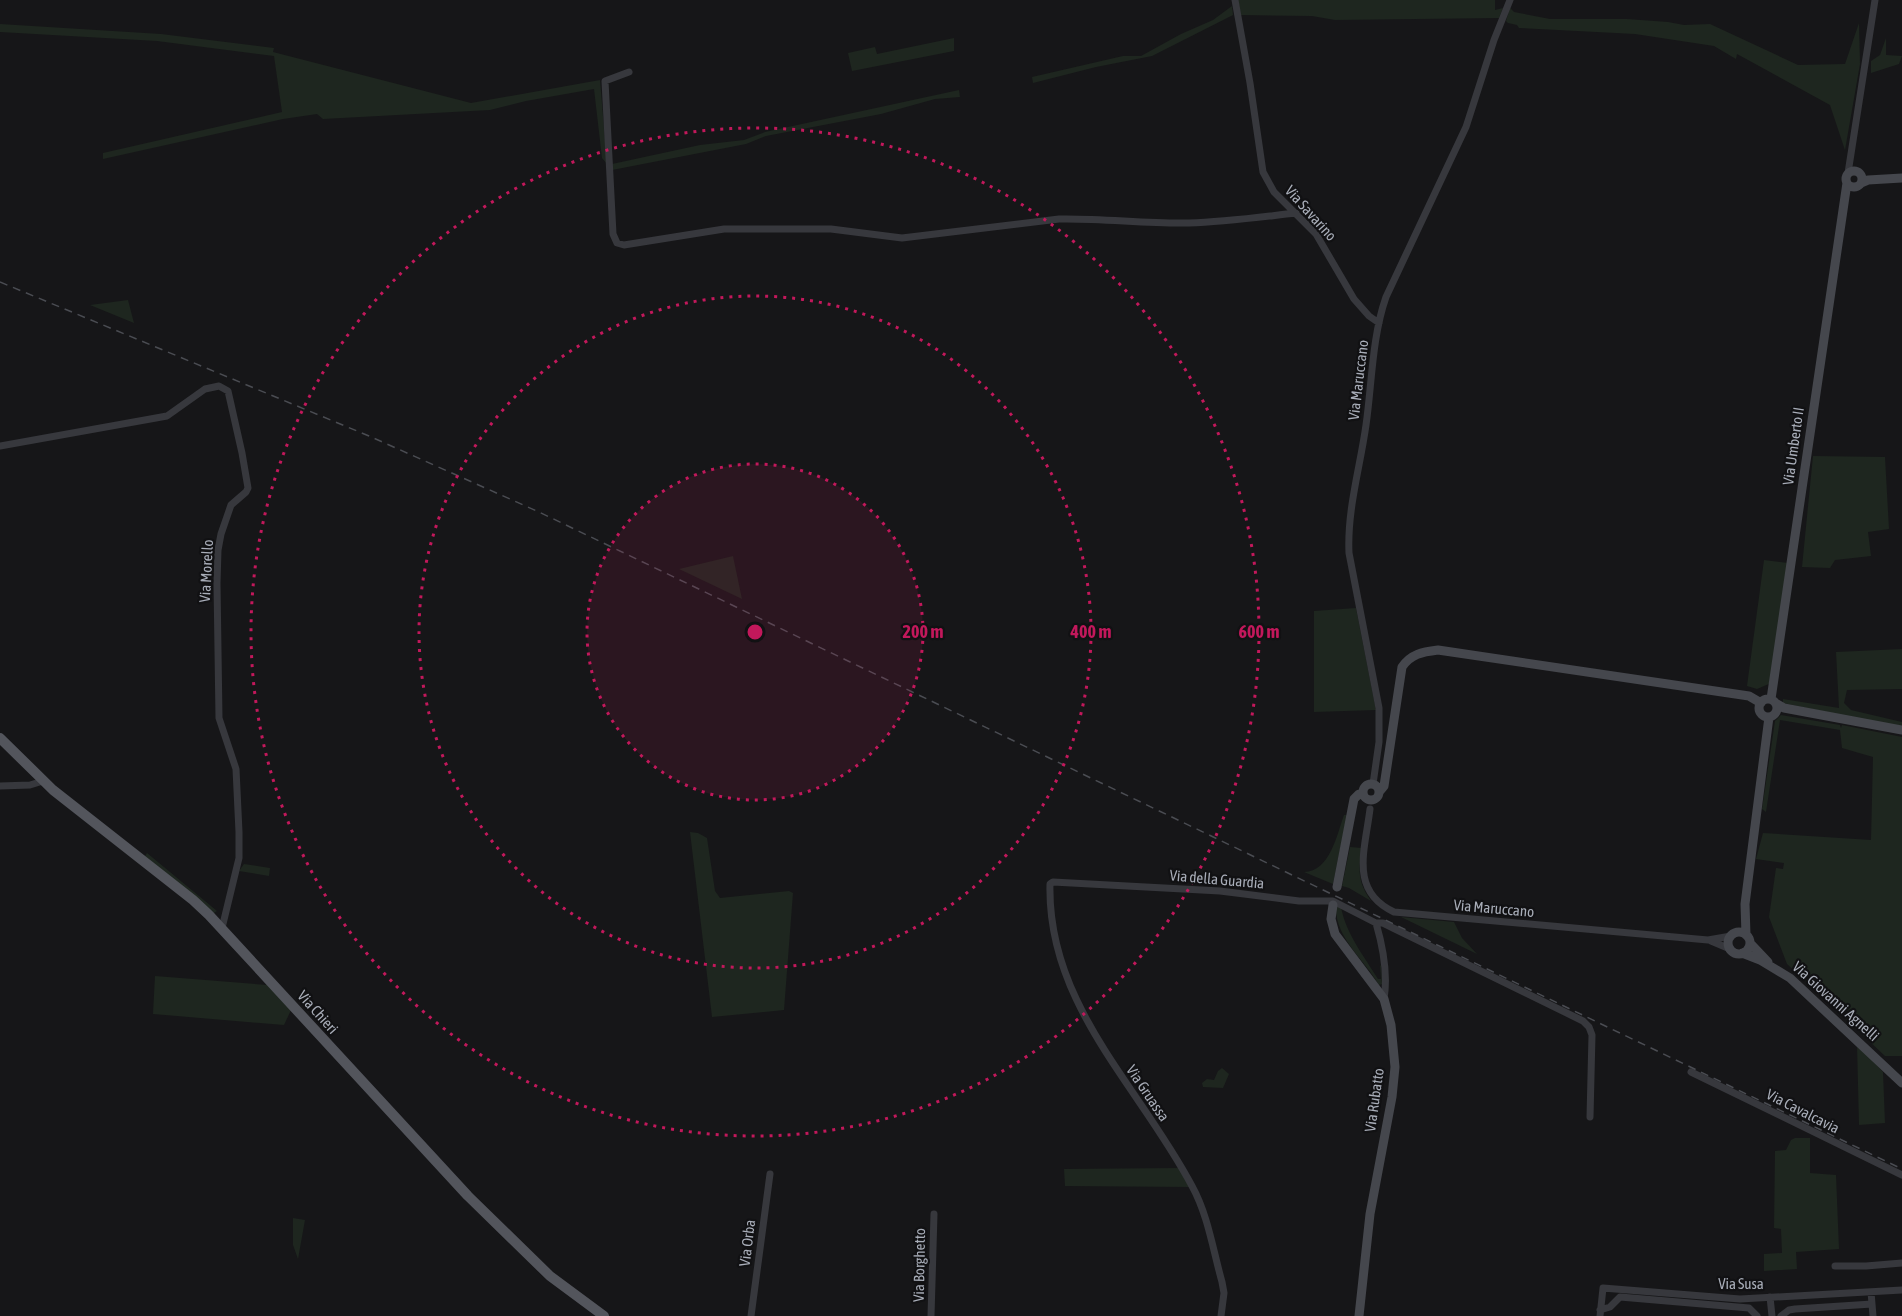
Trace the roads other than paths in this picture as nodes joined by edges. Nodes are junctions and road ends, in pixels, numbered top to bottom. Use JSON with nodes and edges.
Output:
{"nodes":[{"id":1,"x":1234,"y":0,"type":"edge"},
{"id":2,"x":1510,"y":0,"type":"edge"},
{"id":3,"x":1875,"y":0,"type":"edge"},
{"id":4,"x":629,"y":72,"type":"dead end"},
{"id":5,"x":1855,"y":177,"type":"junction"},
{"id":6,"x":1902,"y":178,"type":"edge"},
{"id":7,"x":1296,"y":213,"type":"junction"},
{"id":8,"x":1379,"y":322,"type":"junction"},
{"id":9,"x":0,"y":446,"type":"edge"},
{"id":10,"x":1761,"y":703,"type":"junction"},
{"id":11,"x":1773,"y":708,"type":"junction"},
{"id":12,"x":1902,"y":732,"type":"edge"},
{"id":13,"x":0,"y":738,"type":"edge"},
{"id":14,"x":43,"y":781,"type":"junction"},
{"id":15,"x":0,"y":786,"type":"edge"},
{"id":16,"x":1376,"y":788,"type":"junction"},
{"id":17,"x":1370,"y":810,"type":"dead end"},
{"id":18,"x":1050,"y":884,"type":"joint"},
{"id":19,"x":1337,"y":886,"type":"dead end"},
{"id":20,"x":1745,"y":904,"type":"junction"},
{"id":21,"x":1333,"y":905,"type":"dead end"},
{"id":22,"x":1376,"y":923,"type":"junction"},
{"id":23,"x":222,"y":928,"type":"junction"},
{"id":24,"x":1733,"y":934,"type":"junction"},
{"id":25,"x":1748,"y":939,"type":"junction"},
{"id":26,"x":1708,"y":940,"type":"junction"},
{"id":27,"x":1730,"y":949,"type":"junction"},
{"id":28,"x":1742,"y":953,"type":"junction"},
{"id":29,"x":1774,"y":968,"type":"junction"},
{"id":30,"x":1384,"y":999,"type":"junction"},
{"id":31,"x":1691,"y":1071,"type":"dead end"},
{"id":32,"x":1902,"y":1083,"type":"edge"},
{"id":33,"x":1590,"y":1117,"type":"dead end"},
{"id":34,"x":770,"y":1174,"type":"dead end"},
{"id":35,"x":1902,"y":1175,"type":"edge"},
{"id":36,"x":934,"y":1214,"type":"dead end"},
{"id":37,"x":1902,"y":1263,"type":"edge"},
{"id":38,"x":1835,"y":1266,"type":"dead end"},
{"id":39,"x":1902,"y":1290,"type":"edge"},
{"id":40,"x":1871,"y":1292,"type":"junction"},
{"id":41,"x":1770,"y":1297,"type":"junction"},
{"id":42,"x":1872,"y":1304,"type":"junction"},
{"id":43,"x":1600,"y":1313,"type":"edge"},
{"id":44,"x":600,"y":1315,"type":"edge"},
{"id":45,"x":751,"y":1316,"type":"edge"},
{"id":46,"x":931,"y":1316,"type":"edge"},
{"id":47,"x":1221,"y":1316,"type":"edge"},
{"id":48,"x":1359,"y":1316,"type":"edge"},
{"id":49,"x":1757,"y":1316,"type":"edge"},
{"id":50,"x":1772,"y":1316,"type":"edge"},
{"id":51,"x":1781,"y":1316,"type":"edge"},
{"id":52,"x":1873,"y":1316,"type":"edge"}],
"edges":[{"from":1,"to":7,"type":"street","name":"Via Savarino"},
{"from":2,"to":8,"type":"street","name":"Via Maruccano"},
{"from":3,"to":5,"type":"street","name":"Via Umberto II"},
{"from":4,"to":7,"type":"street"},
{"from":5,"to":6,"type":"street"},
{"from":5,"to":11,"type":"street","name":"Via Umberto II"},
{"from":7,"to":8,"type":"street","name":"Via Savarino"},
{"from":8,"to":16,"type":"street","name":"Via Maruccano"},
{"from":9,"to":23,"type":"street","name":"Via Morello"},
{"from":10,"to":11,"type":"street"},
{"from":10,"to":11,"type":"street"},
{"from":10,"to":16,"type":"street"},
{"from":11,"to":12,"type":"street"},
{"from":11,"to":20,"type":"street","name":"Via Umberto II"},
{"from":13,"to":14,"type":"main road","name":"Via Chieri"},
{"from":14,"to":15,"type":"street"},
{"from":14,"to":23,"type":"main road","name":"Via Chieri"},
{"from":16,"to":19,"type":"street"},
{"from":17,"to":26,"type":"street","name":"Via Maruccano"},
{"from":18,"to":22,"type":"street","name":"Via della Guardia"},
{"from":18,"to":47,"type":"street","name":"Via Gruassa"},
{"from":20,"to":24,"type":"street","name":"Via Umberto II"},
{"from":20,"to":25,"type":"street","name":"Via Umberto II"},
{"from":21,"to":30,"type":"street","name":"Via Rubatto"},
{"from":22,"to":30,"type":"street"},
{"from":22,"to":33,"type":"street","name":"Via della Guardia"},
{"from":23,"to":44,"type":"main road","name":"Via Chieri"},
{"from":24,"to":25,"type":"street"},
{"from":24,"to":26,"type":"street","name":"Via Maruccano"},
{"from":24,"to":27,"type":"street"},
{"from":25,"to":28,"type":"street"},
{"from":25,"to":29,"type":"street","name":"Via Giovanni Agnelli"},
{"from":26,"to":27,"type":"street","name":"Via Maruccano"},
{"from":27,"to":28,"type":"street"},
{"from":28,"to":29,"type":"street","name":"Via Giovanni Agnelli"},
{"from":29,"to":32,"type":"street","name":"Via Giovanni Agnelli"},
{"from":30,"to":48,"type":"street","name":"Via Rubatto"},
{"from":31,"to":35,"type":"street","name":"Via Cavalcavia"},
{"from":34,"to":45,"type":"street","name":"Via Orba"},
{"from":36,"to":46,"type":"street","name":"Via Borghetto"},
{"from":37,"to":38,"type":"street"},
{"from":39,"to":40,"type":"street","name":"Via Susa"},
{"from":40,"to":41,"type":"street","name":"Via Susa"},
{"from":40,"to":42,"type":"street"},
{"from":41,"to":43,"type":"street","name":"Via Susa"},
{"from":41,"to":50,"type":"street"},
{"from":42,"to":51,"type":"street"},
{"from":42,"to":52,"type":"street"},
{"from":43,"to":49,"type":"street","name":"Via Susa"}]}
